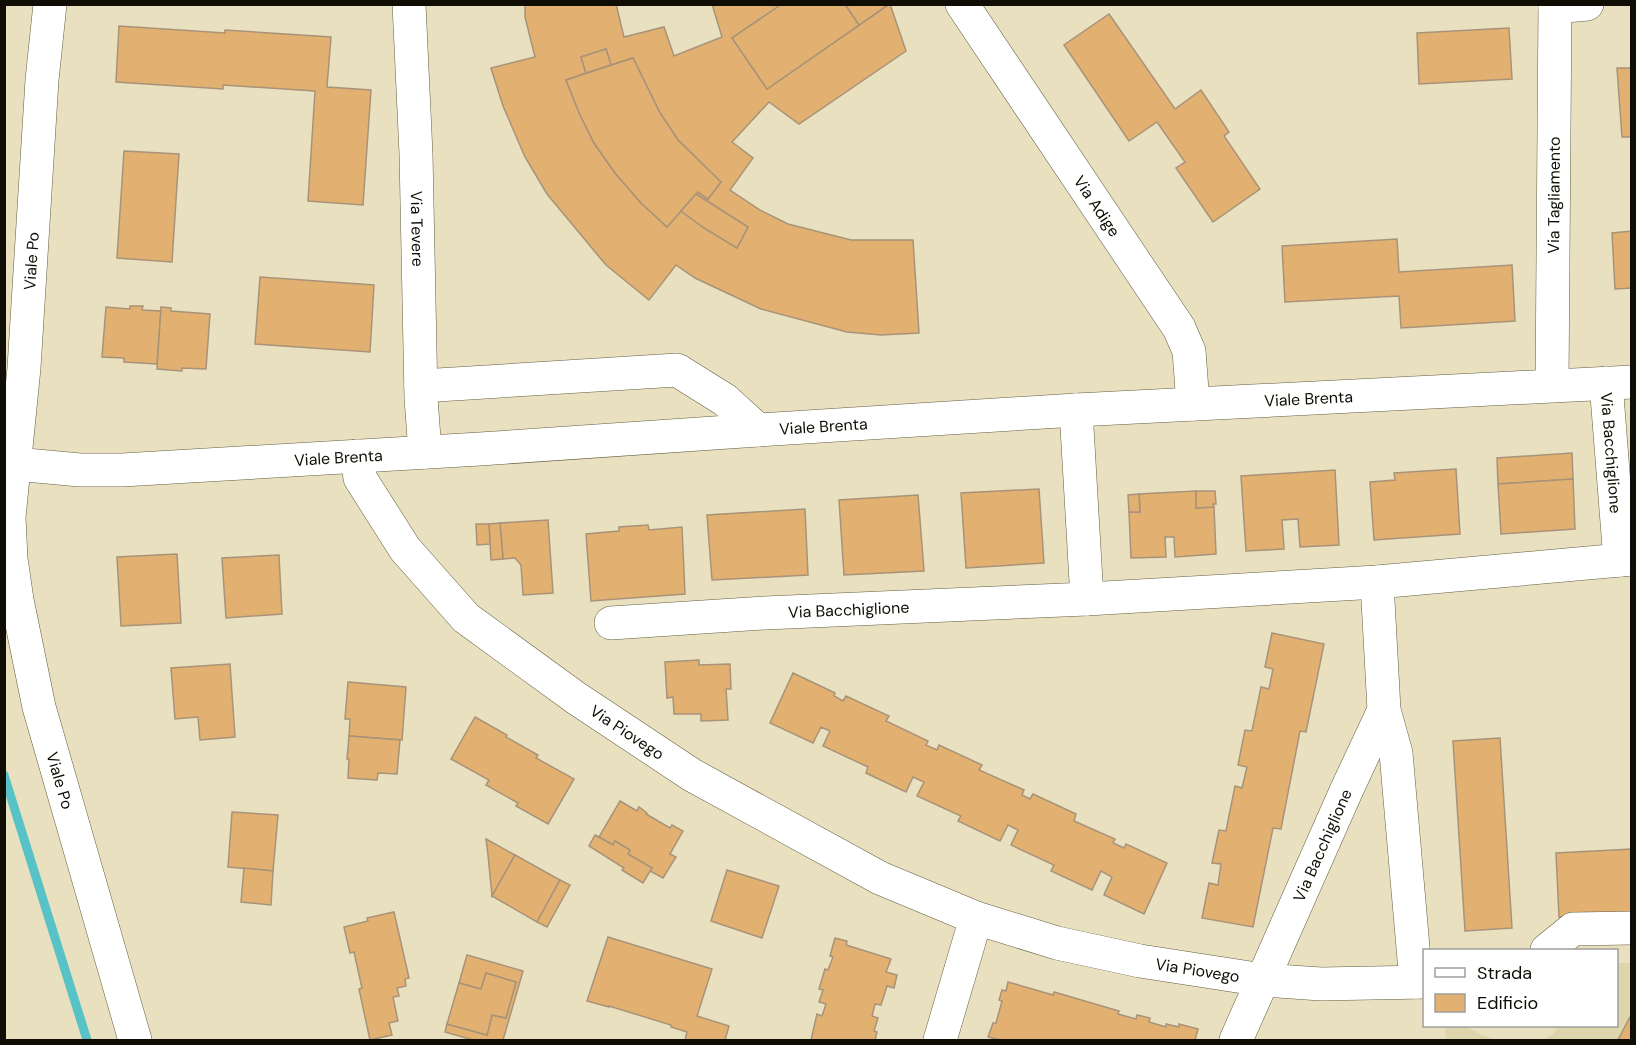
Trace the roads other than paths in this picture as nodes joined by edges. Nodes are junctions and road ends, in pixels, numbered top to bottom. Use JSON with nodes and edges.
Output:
{"nodes":[{"id":1,"x":50,"y":4,"type":"edge"},
{"id":2,"x":409,"y":4,"type":"edge"},
{"id":3,"x":1566,"y":6,"type":"edge"},
{"id":4,"x":976,"y":9,"type":"edge"},
{"id":5,"x":1619,"y":382,"type":"edge"},
{"id":6,"x":1552,"y":385,"type":"junction"},
{"id":7,"x":421,"y":386,"type":"junction"},
{"id":8,"x":1193,"y":404,"type":"junction"},
{"id":9,"x":1076,"y":410,"type":"junction"},
{"id":10,"x":758,"y":430,"type":"junction"},
{"id":11,"x":425,"y":452,"type":"junction"},
{"id":12,"x":357,"y":456,"type":"junction"},
{"id":13,"x":15,"y":464,"type":"junction"},
{"id":14,"x":7,"y":517,"type":"edge"},
{"id":15,"x":1626,"y":560,"type":"edge"},
{"id":16,"x":1377,"y":582,"type":"junction"},
{"id":17,"x":1086,"y":599,"type":"junction"},
{"id":18,"x":611,"y":623,"type":"dead end"},
{"id":19,"x":1384,"y":710,"type":"junction"},
{"id":20,"x":976,"y":918,"type":"junction"},
{"id":21,"x":1632,"y":928,"type":"edge"},
{"id":22,"x":1549,"y":949,"type":"edge"},
{"id":23,"x":1263,"y":980,"type":"junction"},
{"id":24,"x":1420,"y":982,"type":"edge"},
{"id":25,"x":135,"y":1041,"type":"edge"},
{"id":26,"x":940,"y":1041,"type":"edge"},
{"id":27,"x":1236,"y":1041,"type":"edge"}],
"edges":[{"from":1,"to":13,"type":"street","name":"Viale Po"},
{"from":2,"to":7,"type":"street","name":"Via Tevere"},
{"from":3,"to":6,"type":"street","name":"Via Tagliamento"},
{"from":4,"to":8,"type":"street","name":"Via Adige"},
{"from":5,"to":6,"type":"street","name":"Viale Brenta"},
{"from":5,"to":15,"type":"street","name":"Via Bacchiglione"},
{"from":6,"to":8,"type":"street","name":"Viale Brenta"},
{"from":7,"to":10,"type":"street"},
{"from":7,"to":11,"type":"street","name":"Via Tevere"},
{"from":8,"to":9,"type":"street","name":"Viale Brenta"},
{"from":9,"to":10,"type":"street","name":"Viale Brenta"},
{"from":9,"to":17,"type":"street"},
{"from":10,"to":11,"type":"street","name":"Viale Brenta"},
{"from":11,"to":12,"type":"street","name":"Viale Brenta"},
{"from":12,"to":13,"type":"street","name":"Viale Brenta"},
{"from":12,"to":20,"type":"street","name":"Via Piovego"},
{"from":13,"to":14,"type":"street","name":"Viale Po"},
{"from":14,"to":25,"type":"street","name":"Viale Po"},
{"from":15,"to":16,"type":"street","name":"Via Bacchiglione"},
{"from":16,"to":17,"type":"street","name":"Via Bacchiglione"},
{"from":16,"to":19,"type":"street","name":"Via Bacchiglione"},
{"from":17,"to":18,"type":"street","name":"Via Bacchiglione"},
{"from":19,"to":23,"type":"street","name":"Via Bacchiglione"},
{"from":19,"to":24,"type":"street","name":"Via Bacchiglione"},
{"from":20,"to":23,"type":"street","name":"Via Piovego"},
{"from":20,"to":26,"type":"street"},
{"from":21,"to":22,"type":"street"},
{"from":23,"to":24,"type":"street","name":"Via Piovego"},
{"from":23,"to":27,"type":"street","name":"Via Bacchiglione"}]}
